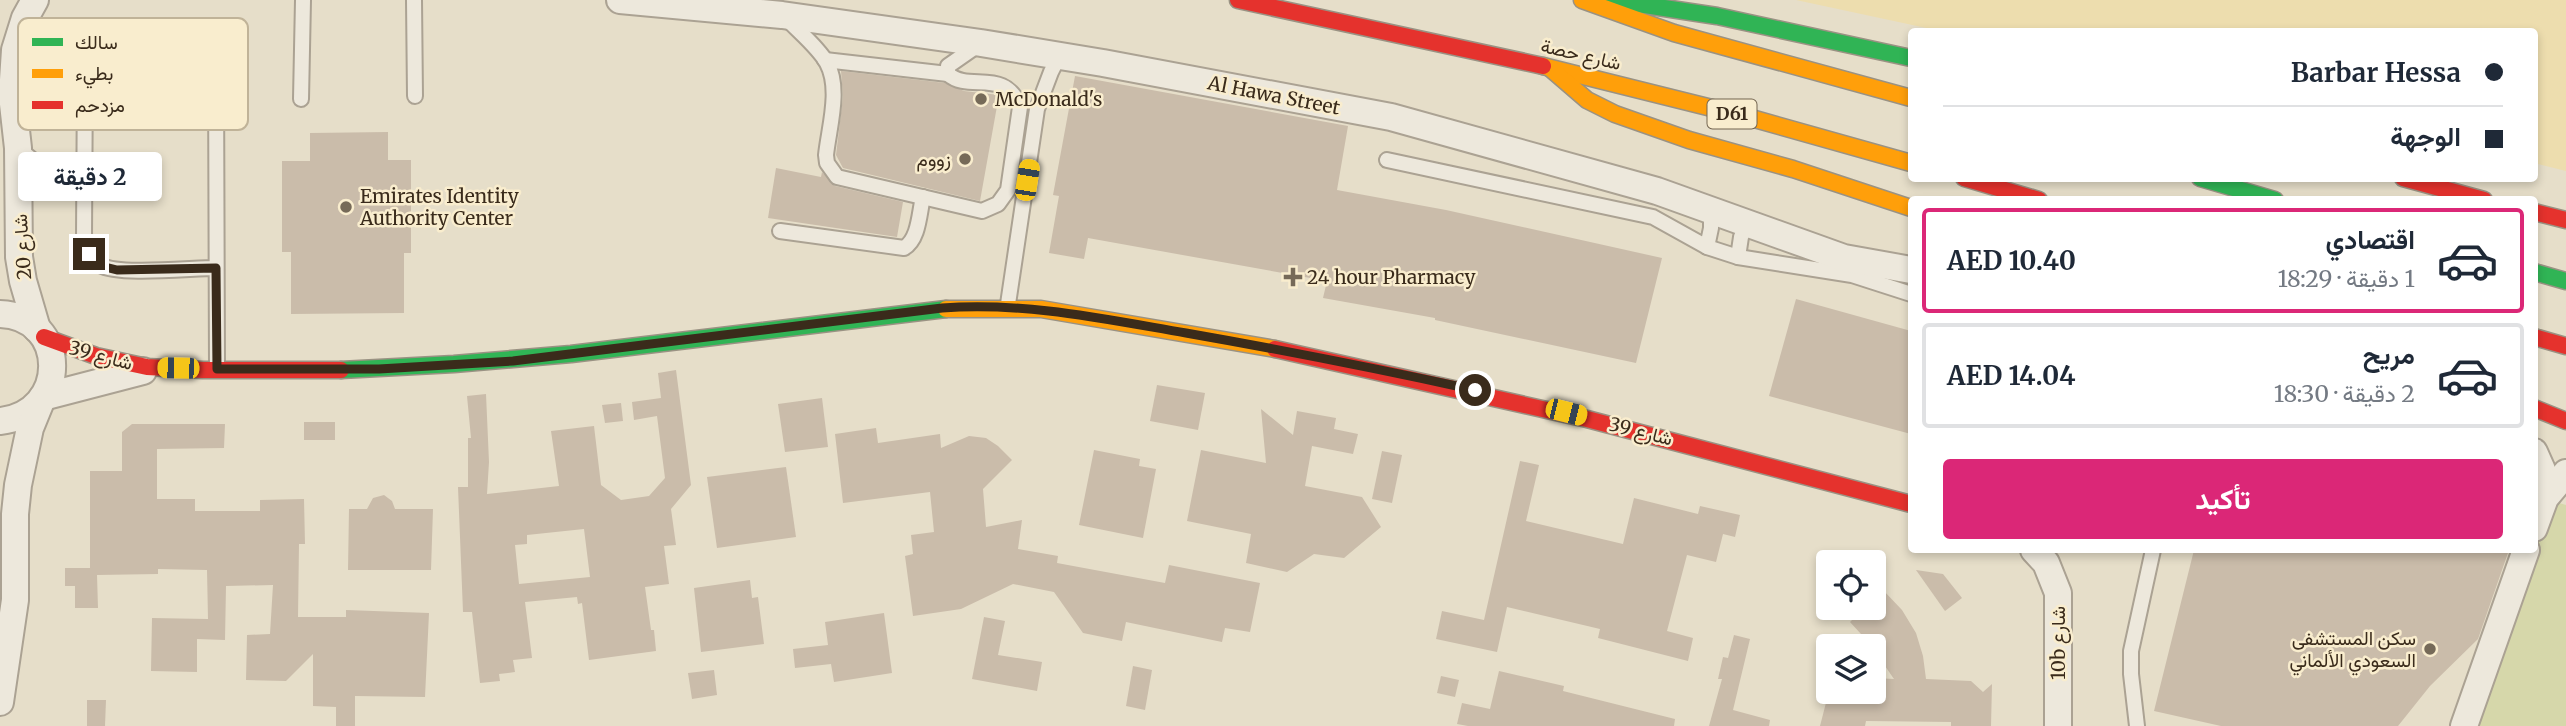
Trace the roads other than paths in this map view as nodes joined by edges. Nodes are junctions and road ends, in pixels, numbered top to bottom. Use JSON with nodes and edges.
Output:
{"nodes":[{"id":1,"x":35,"y":0,"type":"edge"},
{"id":2,"x":303,"y":0,"type":"edge"},
{"id":3,"x":414,"y":0,"type":"edge"},
{"id":4,"x":620,"y":0,"type":"edge"},
{"id":5,"x":1238,"y":0,"type":"edge"},
{"id":6,"x":1582,"y":0,"type":"edge"},
{"id":7,"x":1612,"y":0,"type":"edge"},
{"id":8,"x":782,"y":15,"type":"junction"},
{"id":9,"x":25,"y":18,"type":"edge"},
{"id":10,"x":18,"y":40,"type":"edge"},
{"id":11,"x":981,"y":43,"type":"junction"},
{"id":12,"x":1059,"y":56,"type":"junction"},
{"id":13,"x":1908,"y":57,"type":"edge"},
{"id":14,"x":825,"y":60,"type":"junction"},
{"id":15,"x":1551,"y":69,"type":"junction"},
{"id":16,"x":948,"y":74,"type":"junction"},
{"id":17,"x":415,"y":96,"type":"dead end"},
{"id":18,"x":1908,"y":97,"type":"edge"},
{"id":19,"x":301,"y":99,"type":"dead end"},
{"id":20,"x":84,"y":130,"type":"edge"},
{"id":21,"x":216,"y":130,"type":"edge"},
{"id":22,"x":18,"y":148,"type":"junction"},
{"id":23,"x":1387,"y":160,"type":"dead end"},
{"id":24,"x":1908,"y":162,"type":"edge"},
{"id":25,"x":1978,"y":182,"type":"edge"},
{"id":26,"x":2214,"y":182,"type":"edge"},
{"id":27,"x":2418,"y":182,"type":"edge"},
{"id":28,"x":84,"y":192,"type":"junction"},
{"id":29,"x":2025,"y":196,"type":"edge"},
{"id":30,"x":2263,"y":196,"type":"edge"},
{"id":31,"x":2469,"y":196,"type":"edge"},
{"id":32,"x":923,"y":197,"type":"junction"},
{"id":33,"x":1908,"y":207,"type":"edge"},
{"id":34,"x":1711,"y":210,"type":"junction"},
{"id":35,"x":2538,"y":213,"type":"edge"},
{"id":36,"x":2566,"y":220,"type":"edge"},
{"id":37,"x":1747,"y":223,"type":"junction"},
{"id":38,"x":780,"y":231,"type":"dead end"},
{"id":39,"x":1707,"y":247,"type":"junction"},
{"id":40,"x":1738,"y":257,"type":"junction"},
{"id":41,"x":216,"y":268,"type":"junction"},
{"id":42,"x":1908,"y":269,"type":"edge"},
{"id":43,"x":2538,"y":273,"type":"edge"},
{"id":44,"x":2566,"y":281,"type":"edge"},
{"id":45,"x":1908,"y":293,"type":"edge"},
{"id":46,"x":1008,"y":306,"type":"junction"},
{"id":47,"x":0,"y":314,"type":"edge"},
{"id":48,"x":40,"y":333,"type":"junction"},
{"id":49,"x":2538,"y":338,"type":"edge"},
{"id":50,"x":2566,"y":346,"type":"edge"},
{"id":51,"x":159,"y":368,"type":"junction"},
{"id":52,"x":217,"y":369,"type":"junction"},
{"id":53,"x":42,"y":399,"type":"junction"},
{"id":54,"x":2538,"y":403,"type":"edge"},
{"id":55,"x":2538,"y":410,"type":"edge"},
{"id":56,"x":2566,"y":411,"type":"edge"},
{"id":57,"x":0,"y":421,"type":"edge"},
{"id":58,"x":2566,"y":421,"type":"edge"},
{"id":59,"x":2538,"y":461,"type":"edge"},
{"id":60,"x":2566,"y":473,"type":"edge"},
{"id":61,"x":2544,"y":498,"type":"junction"},
{"id":62,"x":1908,"y":503,"type":"edge"},
{"id":63,"x":2538,"y":516,"type":"edge"},
{"id":64,"x":2153,"y":553,"type":"edge"},
{"id":65,"x":2525,"y":553,"type":"edge"},
{"id":66,"x":2040,"y":556,"type":"edge"},
{"id":67,"x":0,"y":702,"type":"edge"},
{"id":68,"x":2059,"y":726,"type":"edge"},
{"id":69,"x":2137,"y":726,"type":"edge"},
{"id":70,"x":2464,"y":726,"type":"edge"}],
"edges":[{"from":1,"to":9,"type":"street","name":"شارع 20"},
{"from":2,"to":19,"type":"lane"},
{"from":3,"to":17,"type":"lane"},
{"from":4,"to":8,"type":"street","name":"Al Hawa Street"},
{"from":5,"to":15,"type":"main road","name":"شارع حصة","number":"D61"},
{"from":6,"to":18,"type":"main road"},
{"from":7,"to":13,"type":"main road"},
{"from":8,"to":11,"type":"street","name":"Al Hawa Street"},
{"from":8,"to":14,"type":"lane"},
{"from":10,"to":22,"type":"street","name":"شارع 20"},
{"from":11,"to":12,"type":"street","name":"Al Hawa Street"},
{"from":11,"to":16,"type":"lane"},
{"from":12,"to":34,"type":"street","name":"Al Hawa Street"},
{"from":12,"to":46,"type":"lane"},
{"from":14,"to":16,"type":"lane"},
{"from":14,"to":32,"type":"lane"},
{"from":15,"to":24,"type":"main road","name":"شارع حصة","number":"D61"},
{"from":15,"to":33,"type":"main road"},
{"from":16,"to":32,"type":"lane"},
{"from":20,"to":28,"type":"lane"},
{"from":21,"to":41,"type":"lane"},
{"from":22,"to":28,"type":"lane"},
{"from":22,"to":48,"type":"street","name":"شارع 20"},
{"from":23,"to":39,"type":"lane"},
{"from":25,"to":29,"type":"main road"},
{"from":26,"to":30,"type":"main road"},
{"from":27,"to":31,"type":"main road"},
{"from":28,"to":41,"type":"lane"},
{"from":32,"to":38,"type":"lane"},
{"from":34,"to":37,"type":"street","name":"Al Hawa Street"},
{"from":34,"to":39,"type":"lane"},
{"from":35,"to":36,"type":"main road"},
{"from":37,"to":40,"type":"lane"},
{"from":37,"to":42,"type":"street","name":"Al Hawa Street"},
{"from":39,"to":40,"type":"lane"},
{"from":40,"to":45,"type":"lane"},
{"from":41,"to":52,"type":"lane"},
{"from":43,"to":44,"type":"main road"},
{"from":46,"to":52,"type":"main road","name":"شارع 39"},
{"from":46,"to":62,"type":"main road","name":"شارع 39"},
{"from":47,"to":48,"type":"street"},
{"from":48,"to":51,"type":"main road","name":"شارع 39"},
{"from":48,"to":53,"type":"street","name":"شارع 20"},
{"from":49,"to":50,"type":"main road"},
{"from":51,"to":52,"type":"main road","name":"شارع 39"},
{"from":51,"to":53,"type":"street","name":"شارع 39"},
{"from":53,"to":57,"type":"street","name":"شارع 39"},
{"from":53,"to":67,"type":"street"},
{"from":54,"to":56,"type":"main road"},
{"from":55,"to":58,"type":"main road"},
{"from":59,"to":61,"type":"street"},
{"from":60,"to":61,"type":"street"},
{"from":61,"to":63,"type":"street"},
{"from":64,"to":69,"type":"lane"},
{"from":65,"to":70,"type":"street"},
{"from":66,"to":68,"type":"street","name":"10b شارع"}]}
